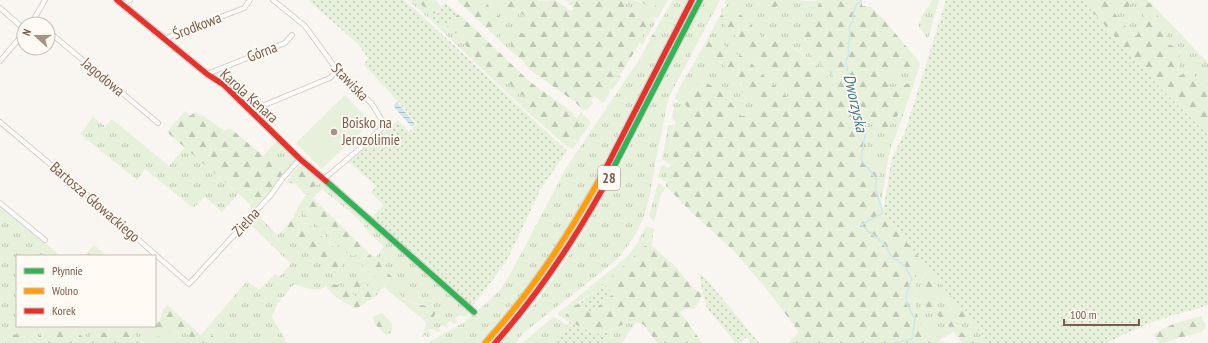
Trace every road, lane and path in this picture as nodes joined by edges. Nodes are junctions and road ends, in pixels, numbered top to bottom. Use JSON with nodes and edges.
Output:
{"nodes":[{"id":1,"x":45,"y":0,"type":"edge"},
{"id":2,"x":116,"y":0,"type":"edge"},
{"id":3,"x":130,"y":0,"type":"edge"},
{"id":4,"x":250,"y":0,"type":"edge"},
{"id":5,"x":273,"y":0,"type":"edge"},
{"id":6,"x":692,"y":0,"type":"edge"},
{"id":7,"x":700,"y":0,"type":"edge"},
{"id":8,"x":122,"y":4,"type":"junction"},
{"id":9,"x":0,"y":8,"type":"edge"},
{"id":10,"x":36,"y":16,"type":"edge"},
{"id":11,"x":16,"y":22,"type":"edge"},
{"id":12,"x":292,"y":35,"type":"dead end"},
{"id":13,"x":56,"y":38,"type":"edge"},
{"id":14,"x":164,"y":39,"type":"junction"},
{"id":15,"x":16,"y":42,"type":"edge"},
{"id":16,"x":0,"y":61,"type":"edge"},
{"id":17,"x":337,"y":70,"type":"junction"},
{"id":18,"x":207,"y":74,"type":"junction"},
{"id":19,"x":250,"y":111,"type":"junction"},
{"id":20,"x":0,"y":122,"type":"edge"},
{"id":21,"x":158,"y":123,"type":"dead end"},
{"id":22,"x":300,"y":160,"type":"junction"},
{"id":23,"x":324,"y":179,"type":"junction"},
{"id":24,"x":0,"y":203,"type":"edge"},
{"id":25,"x":45,"y":240,"type":"dead end"},
{"id":26,"x":189,"y":284,"type":"joint"},
{"id":27,"x":474,"y":312,"type":"dead end"},
{"id":28,"x":485,"y":343,"type":"edge"},
{"id":29,"x":495,"y":343,"type":"edge"}],
"edges":[{"from":1,"to":10,"type":"street"},
{"from":2,"to":8,"type":"main road","name":"Karola Kenara"},
{"from":3,"to":8,"type":"street"},
{"from":4,"to":14,"type":"street","name":"Środkowa"},
{"from":5,"to":17,"type":"street","name":"Stawiska"},
{"from":6,"to":28,"type":"main road","number":"28"},
{"from":7,"to":29,"type":"main road","number":"28"},
{"from":8,"to":14,"type":"main road","name":"Karola Kenara"},
{"from":9,"to":11,"type":"street"},
{"from":12,"to":18,"type":"street","name":"Górna"},
{"from":13,"to":21,"type":"street","name":"Jagodowa"},
{"from":14,"to":18,"type":"main road","name":"Karola Kenara"},
{"from":15,"to":16,"type":"street"},
{"from":17,"to":19,"type":"street"},
{"from":17,"to":23,"type":"street","name":"Stawiska"},
{"from":18,"to":19,"type":"main road","name":"Karola Kenara"},
{"from":19,"to":22,"type":"main road","name":"Karola Kenara"},
{"from":20,"to":26,"type":"street","name":"Bartosza Głowackiego"},
{"from":22,"to":23,"type":"main road","name":"Karola Kenara"},
{"from":22,"to":26,"type":"street","name":"Zielna"},
{"from":23,"to":27,"type":"main road","name":"Karola Kenara"},
{"from":24,"to":25,"type":"street"}]}
